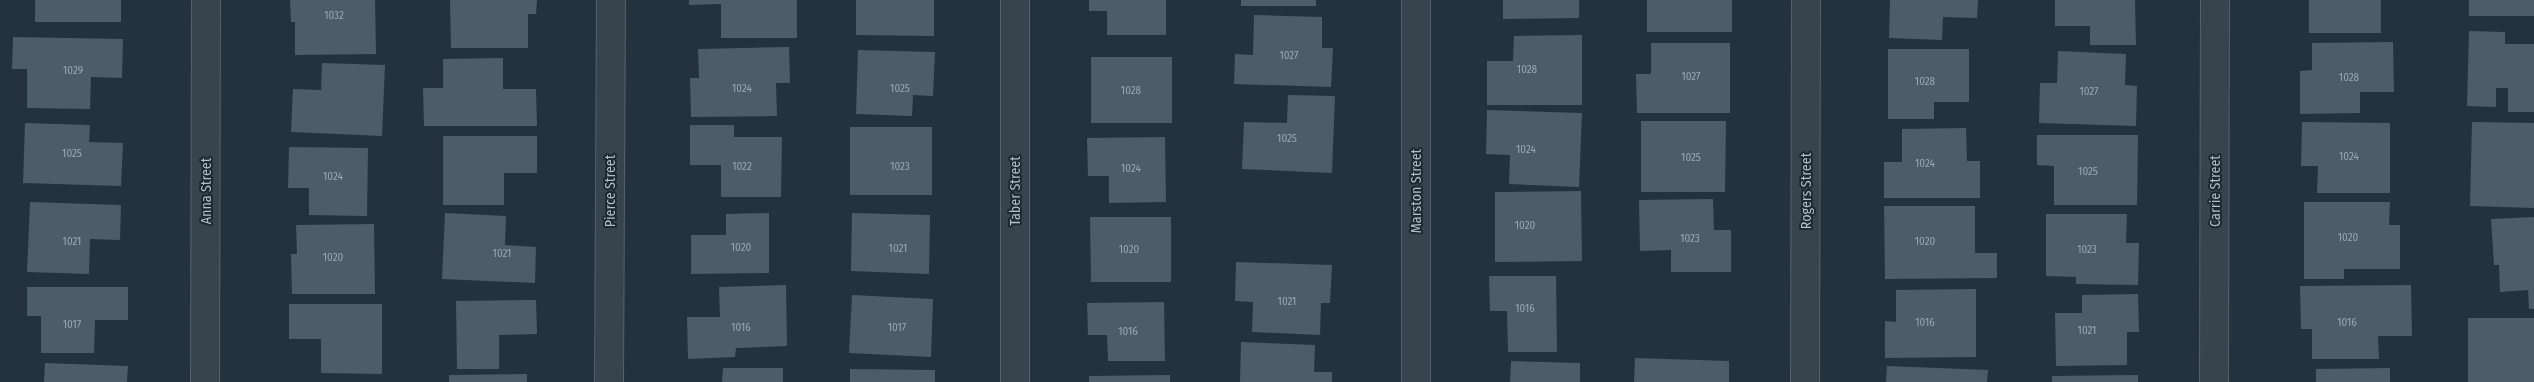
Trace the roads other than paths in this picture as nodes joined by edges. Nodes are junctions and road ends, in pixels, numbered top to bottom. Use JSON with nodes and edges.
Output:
{"nodes":[{"id":1,"x":206,"y":0,"type":"edge"},
{"id":2,"x":611,"y":0,"type":"edge"},
{"id":3,"x":1015,"y":0,"type":"edge"},
{"id":4,"x":1416,"y":0,"type":"edge"},
{"id":5,"x":1806,"y":0,"type":"edge"},
{"id":6,"x":2215,"y":0,"type":"edge"},
{"id":7,"x":205,"y":382,"type":"edge"},
{"id":8,"x":609,"y":382,"type":"edge"},
{"id":9,"x":1015,"y":382,"type":"edge"},
{"id":10,"x":1416,"y":382,"type":"edge"},
{"id":11,"x":1805,"y":382,"type":"edge"},
{"id":12,"x":2214,"y":382,"type":"edge"}],
"edges":[{"from":1,"to":7,"type":"street","name":"Anna Street"},
{"from":2,"to":8,"type":"street","name":"Pierce Street"},
{"from":3,"to":9,"type":"street","name":"Taber Street"},
{"from":4,"to":10,"type":"street","name":"Marston Street"},
{"from":5,"to":11,"type":"street","name":"Rogers Street"},
{"from":6,"to":12,"type":"street","name":"Carrie Street"}]}
